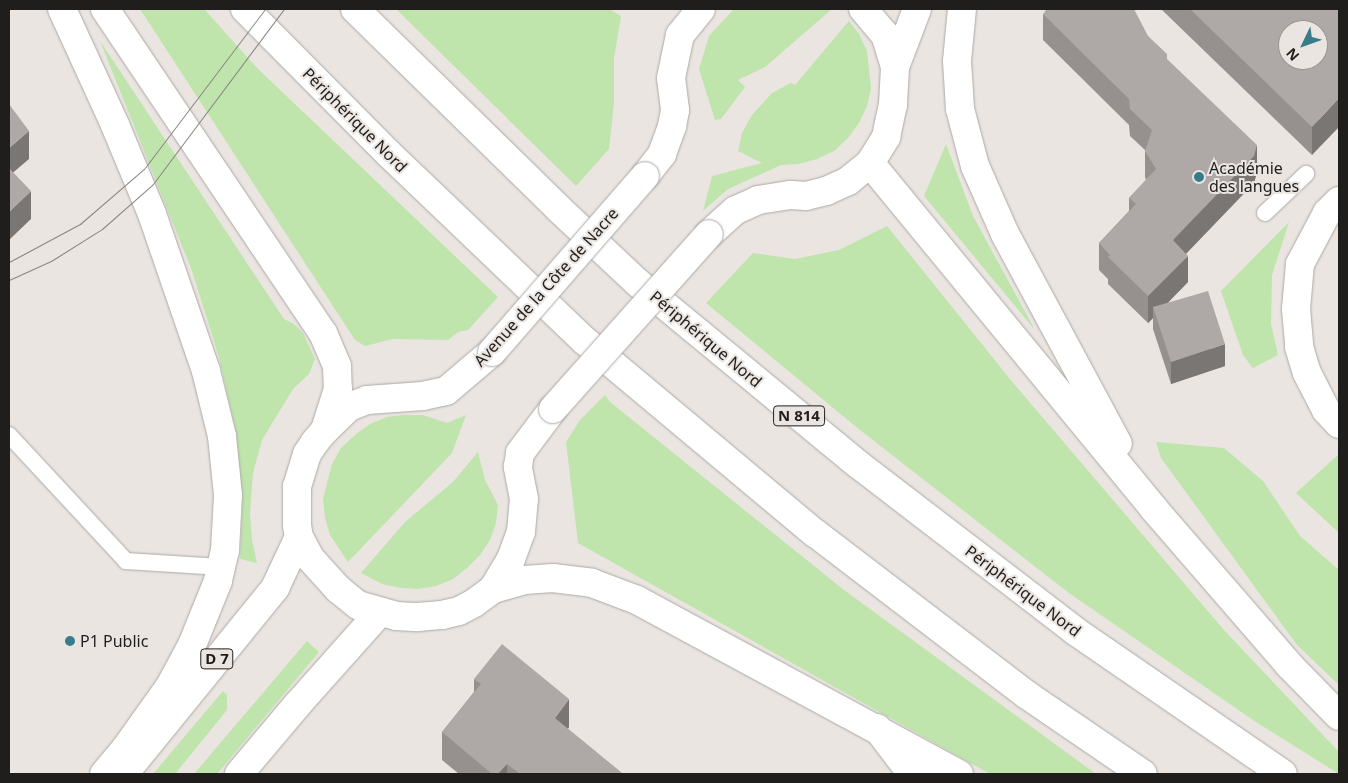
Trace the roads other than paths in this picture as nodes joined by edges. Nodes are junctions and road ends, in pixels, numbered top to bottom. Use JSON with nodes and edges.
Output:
{"nodes":[{"id":1,"x":62,"y":9,"type":"edge"},
{"id":2,"x":105,"y":9,"type":"edge"},
{"id":3,"x":245,"y":9,"type":"edge"},
{"id":4,"x":355,"y":9,"type":"edge"},
{"id":5,"x":701,"y":9,"type":"edge"},
{"id":6,"x":863,"y":9,"type":"edge"},
{"id":7,"x":917,"y":9,"type":"edge"},
{"id":8,"x":962,"y":9,"type":"edge"},
{"id":9,"x":895,"y":67,"type":"junction"},
{"id":10,"x":870,"y":163,"type":"junction"},
{"id":11,"x":1306,"y":174,"type":"dead end"},
{"id":12,"x":1339,"y":201,"type":"edge"},
{"id":13,"x":1265,"y":212,"type":"dead end"},
{"id":14,"x":1339,"y":424,"type":"edge"},
{"id":15,"x":325,"y":430,"type":"junction"},
{"id":16,"x":9,"y":435,"type":"edge"},
{"id":17,"x":1154,"y":509,"type":"junction"},
{"id":18,"x":299,"y":537,"type":"junction"},
{"id":19,"x":221,"y":567,"type":"junction"},
{"id":20,"x":493,"y":589,"type":"junction"},
{"id":21,"x":380,"y":612,"type":"junction"},
{"id":22,"x":1339,"y":716,"type":"edge"},
{"id":23,"x":878,"y":728,"type":"junction"},
{"id":24,"x":104,"y":774,"type":"edge"},
{"id":25,"x":124,"y":774,"type":"edge"},
{"id":26,"x":239,"y":774,"type":"edge"},
{"id":27,"x":916,"y":774,"type":"edge"},
{"id":28,"x":959,"y":774,"type":"edge"},
{"id":29,"x":1143,"y":774,"type":"edge"},
{"id":30,"x":1283,"y":774,"type":"edge"}],
"edges":[{"from":1,"to":19,"type":"main road"},
{"from":2,"to":15,"type":"main road"},
{"from":3,"to":29,"type":"main road","name":"Périphérique Nord"},
{"from":4,"to":30,"type":"main road","name":"Périphérique Nord","number":"N 814"},
{"from":5,"to":15,"type":"main road","name":"Avenue de la Côte de Nacre","bridge":true},
{"from":6,"to":9,"type":"main road","name":"Avenue de la Côte de Nacre"},
{"from":7,"to":9,"type":"main road","name":"Avenue de la Côte de Nacre"},
{"from":8,"to":17,"type":"main road"},
{"from":9,"to":10,"type":"main road","name":"Avenue de la Côte de Nacre"},
{"from":10,"to":17,"type":"main road"},
{"from":10,"to":20,"type":"main road","name":"Avenue de la Côte de Nacre","bridge":true},
{"from":11,"to":13,"type":"lane"},
{"from":12,"to":14,"type":"main road"},
{"from":15,"to":18,"type":"main road","name":"Avenue de la Côte de Nacre"},
{"from":16,"to":19,"type":"lane"},
{"from":17,"to":22,"type":"main road"},
{"from":18,"to":21,"type":"main road","name":"Avenue de la Côte de Nacre"},
{"from":18,"to":25,"type":"main road","number":"D 7"},
{"from":19,"to":24,"type":"main road"},
{"from":20,"to":21,"type":"main road","name":"Avenue de la Côte de Nacre"},
{"from":20,"to":23,"type":"main road"},
{"from":21,"to":26,"type":"main road"},
{"from":23,"to":27,"type":"main road"},
{"from":23,"to":28,"type":"main road"}]}
